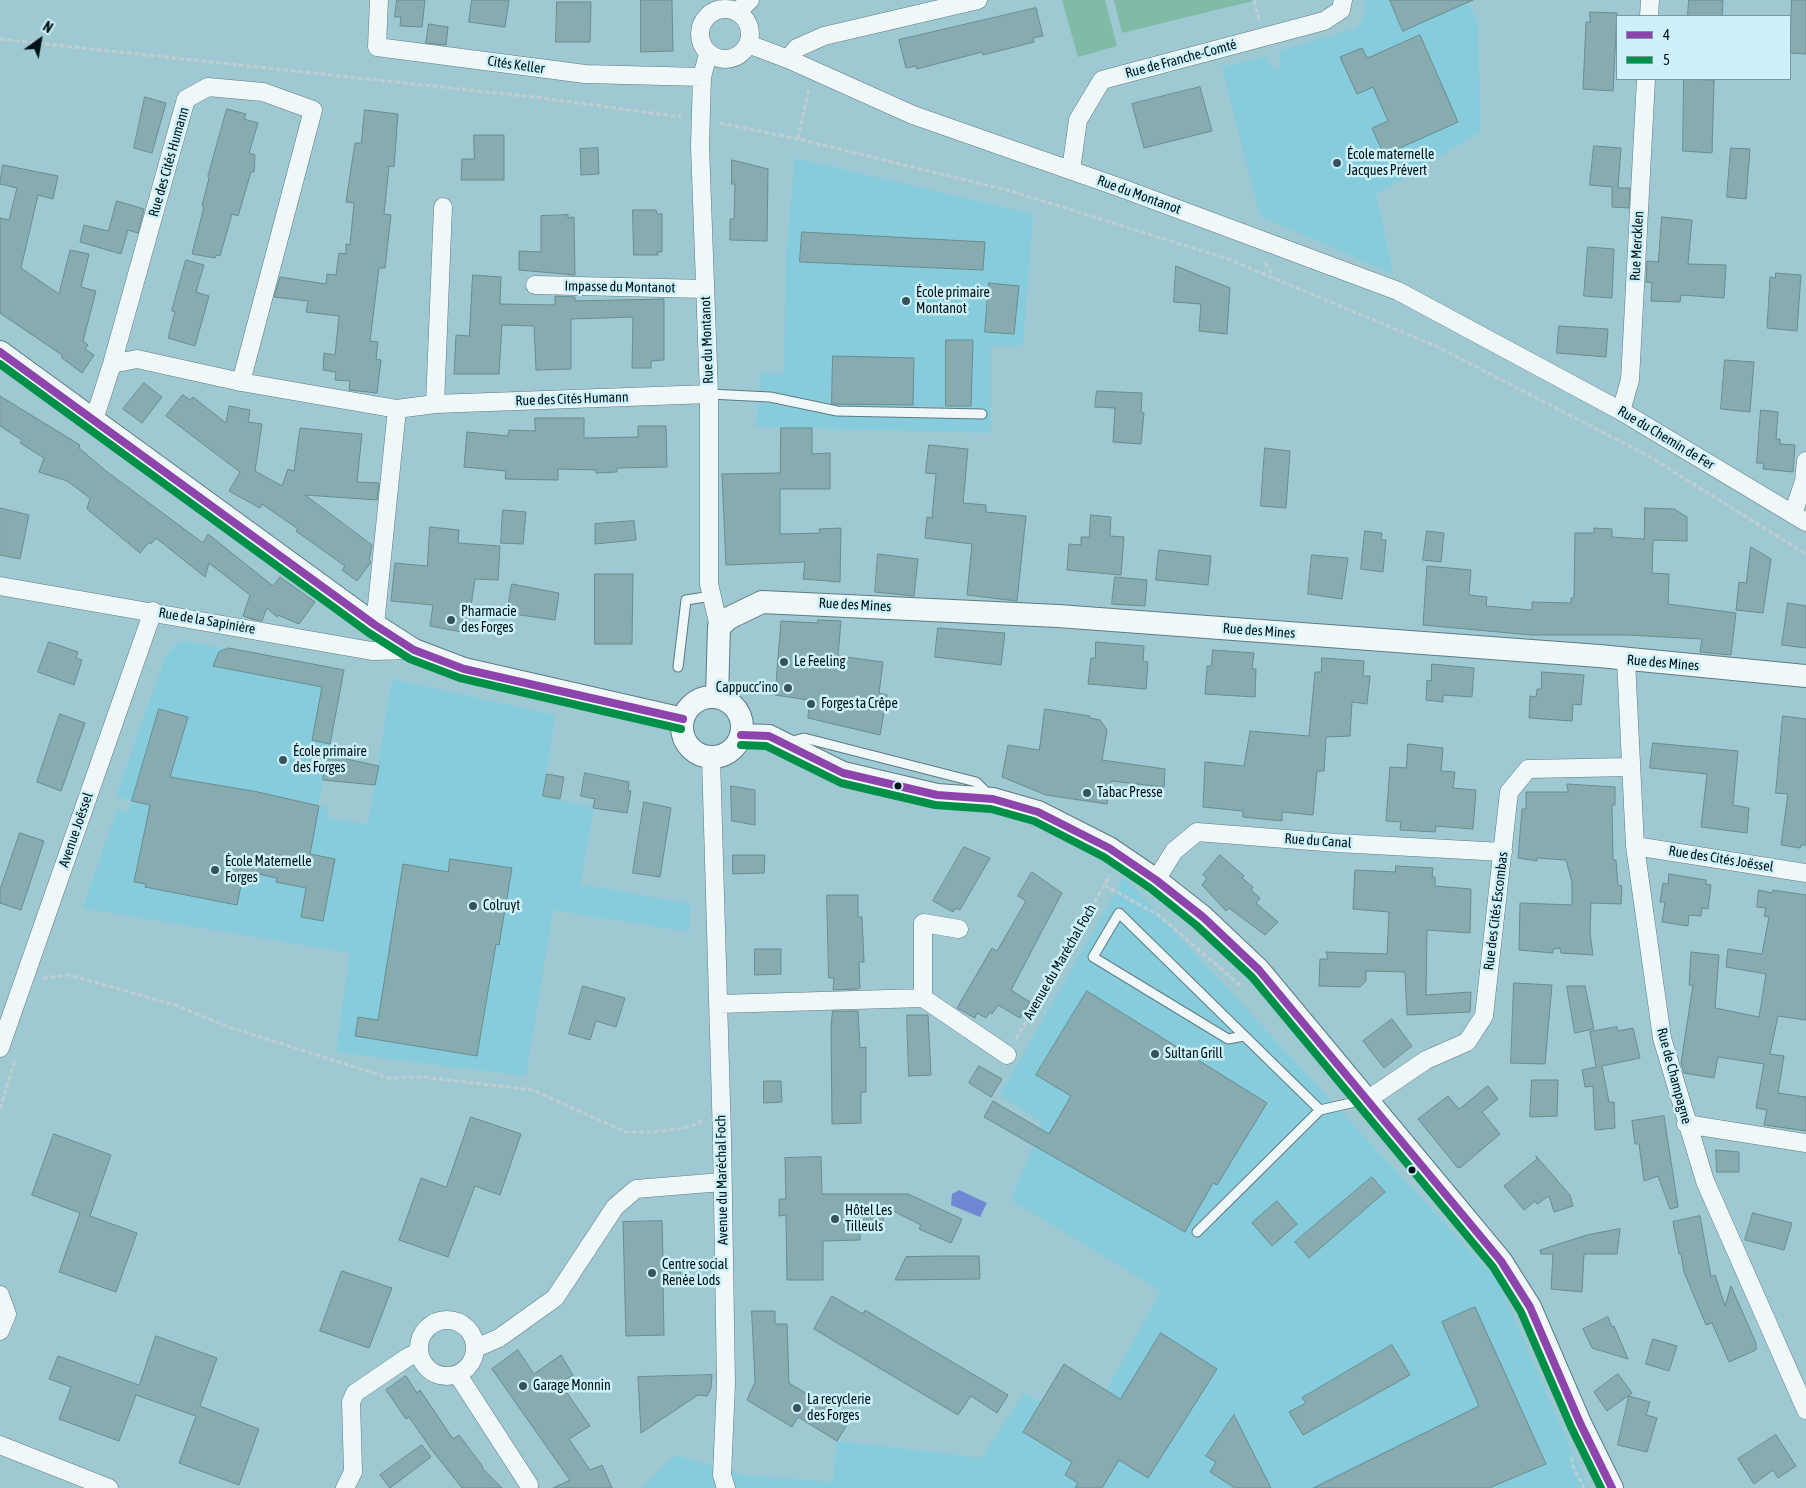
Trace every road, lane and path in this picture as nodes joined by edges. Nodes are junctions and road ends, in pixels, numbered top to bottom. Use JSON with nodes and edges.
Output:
{"nodes":[{"id":1,"x":379,"y":0,"type":"edge"},
{"id":2,"x":750,"y":0,"type":"edge"},
{"id":3,"x":978,"y":0,"type":"edge"},
{"id":4,"x":1343,"y":0,"type":"edge"},
{"id":5,"x":1650,"y":0,"type":"edge"},
{"id":6,"x":707,"y":7,"type":"edge"},
{"id":7,"x":737,"y":12,"type":"junction"},
{"id":8,"x":1649,"y":15,"type":"edge"},
{"id":9,"x":0,"y":39,"type":"edge"},
{"id":10,"x":748,"y":44,"type":"junction"},
{"id":11,"x":708,"y":54,"type":"junction"},
{"id":12,"x":788,"y":59,"type":"junction"},
{"id":13,"x":702,"y":77,"type":"junction"},
{"id":14,"x":1646,"y":80,"type":"edge"},
{"id":15,"x":810,"y":84,"type":"dead end"},
{"id":16,"x":701,"y":120,"type":"junction"},
{"id":17,"x":798,"y":139,"type":"junction"},
{"id":18,"x":1071,"y":170,"type":"junction"},
{"id":19,"x":443,"y":207,"type":"dead end"},
{"id":20,"x":535,"y":285,"type":"dead end"},
{"id":21,"x":705,"y":289,"type":"junction"},
{"id":22,"x":0,"y":352,"type":"edge"},
{"id":23,"x":1524,"y":358,"type":"joint"},
{"id":24,"x":112,"y":364,"type":"junction"},
{"id":25,"x":241,"y":382,"type":"junction"},
{"id":26,"x":709,"y":394,"type":"junction"},
{"id":27,"x":435,"y":404,"type":"junction"},
{"id":28,"x":397,"y":409,"type":"junction"},
{"id":29,"x":1620,"y":411,"type":"junction"},
{"id":30,"x":982,"y":414,"type":"dead end"},
{"id":31,"x":94,"y":420,"type":"junction"},
{"id":32,"x":1806,"y":461,"type":"edge"},
{"id":33,"x":1799,"y":518,"type":"edge"},
{"id":34,"x":1806,"y":554,"type":"edge"},
{"id":35,"x":0,"y":586,"type":"edge"},
{"id":36,"x":712,"y":596,"type":"junction"},
{"id":37,"x":153,"y":612,"type":"junction"},
{"id":38,"x":375,"y":625,"type":"junction"},
{"id":39,"x":719,"y":627,"type":"junction"},
{"id":40,"x":414,"y":650,"type":"junction"},
{"id":41,"x":1626,"y":660,"type":"junction"},
{"id":42,"x":678,"y":667,"type":"dead end"},
{"id":43,"x":1806,"y":676,"type":"edge"},
{"id":44,"x":717,"y":697,"type":"junction"},
{"id":45,"x":683,"y":719,"type":"junction"},
{"id":46,"x":741,"y":735,"type":"junction"},
{"id":47,"x":711,"y":757,"type":"junction"},
{"id":48,"x":1631,"y":767,"type":"junction"},
{"id":49,"x":1635,"y":846,"type":"junction"},
{"id":50,"x":1503,"y":852,"type":"junction"},
{"id":51,"x":1806,"y":873,"type":"edge"},
{"id":52,"x":1156,"y":880,"type":"junction"},
{"id":53,"x":959,"y":929,"type":"dead end"},
{"id":54,"x":40,"y":979,"type":"dead end"},
{"id":55,"x":1241,"y":986,"type":"dead end"},
{"id":56,"x":923,"y":998,"type":"junction"},
{"id":57,"x":719,"y":1004,"type":"junction"},
{"id":58,"x":1244,"y":1036,"type":"junction"},
{"id":59,"x":0,"y":1048,"type":"edge"},
{"id":60,"x":1007,"y":1054,"type":"joint"},
{"id":61,"x":1367,"y":1100,"type":"junction"},
{"id":62,"x":1320,"y":1110,"type":"junction"},
{"id":63,"x":705,"y":1114,"type":"dead end"},
{"id":64,"x":1686,"y":1124,"type":"junction"},
{"id":65,"x":1806,"y":1143,"type":"edge"},
{"id":66,"x":722,"y":1182,"type":"junction"},
{"id":67,"x":1197,"y":1232,"type":"dead end"},
{"id":68,"x":0,"y":1295,"type":"edge"},
{"id":69,"x":0,"y":1331,"type":"edge"},
{"id":70,"x":476,"y":1348,"type":"junction"},
{"id":71,"x":419,"y":1352,"type":"junction"},
{"id":72,"x":458,"y":1375,"type":"junction"},
{"id":73,"x":1806,"y":1410,"type":"edge"},
{"id":74,"x":0,"y":1445,"type":"edge"},
{"id":75,"x":1572,"y":1449,"type":"dead end"},
{"id":76,"x":724,"y":1482,"type":"edge"},
{"id":77,"x":529,"y":1485,"type":"dead end"},
{"id":78,"x":110,"y":1488,"type":"edge"},
{"id":79,"x":345,"y":1488,"type":"edge"},
{"id":80,"x":1584,"y":1488,"type":"edge"},
{"id":81,"x":1612,"y":1488,"type":"edge"}],
"edges":[{"from":1,"to":13,"type":"street","name":"Cités Keller"},
{"from":2,"to":7,"type":"street"},
{"from":3,"to":12,"type":"street"},
{"from":4,"to":18,"type":"street","name":"Rue de Franche-Comté"},
{"from":5,"to":8,"type":"street"},
{"from":6,"to":7,"type":"street"},
{"from":6,"to":11,"type":"street"},
{"from":7,"to":10,"type":"street"},
{"from":9,"to":16,"type":"path"},
{"from":10,"to":11,"type":"street"},
{"from":10,"to":12,"type":"street","name":"Rue du Montanot"},
{"from":11,"to":13,"type":"street","name":"Rue du Montanot"},
{"from":12,"to":18,"type":"street","name":"Rue du Montanot"},
{"from":13,"to":16,"type":"street","name":"Rue du Montanot"},
{"from":14,"to":29,"type":"street","name":"Rue Mercklen"},
{"from":15,"to":17,"type":"path"},
{"from":16,"to":17,"type":"path"},
{"from":16,"to":21,"type":"street","name":"Rue du Montanot"},
{"from":17,"to":34,"type":"path"},
{"from":18,"to":23,"type":"street","name":"Rue du Montanot"},
{"from":19,"to":27,"type":"street"},
{"from":20,"to":21,"type":"street","name":"Impasse du Montanot"},
{"from":21,"to":26,"type":"street","name":"Rue du Montanot"},
{"from":22,"to":31,"type":"street"},
{"from":23,"to":29,"type":"street","name":"Rue du Chemin de Fer"},
{"from":24,"to":25,"type":"street","name":"Rue des Cités Humann"},
{"from":24,"to":25,"type":"street","name":"Rue des Cités Humann"},
{"from":24,"to":31,"type":"street","name":"Rue des Cités Humann"},
{"from":25,"to":28,"type":"street","name":"Rue des Cités Humann"},
{"from":26,"to":27,"type":"street","name":"Rue des Cités Humann"},
{"from":26,"to":30,"type":"lane"},
{"from":26,"to":36,"type":"street","name":"Rue du Montanot"},
{"from":27,"to":28,"type":"street","name":"Rue des Cités Humann"},
{"from":28,"to":38,"type":"street"},
{"from":29,"to":33,"type":"street","name":"Rue du Chemin de Fer"},
{"from":31,"to":38,"type":"street"},
{"from":32,"to":33,"type":"street"},
{"from":35,"to":37,"type":"street","name":"Rue de la Sapinière"},
{"from":36,"to":39,"type":"street","name":"Rue du Montanot"},
{"from":36,"to":42,"type":"lane"},
{"from":37,"to":40,"type":"street","name":"Rue de la Sapinière"},
{"from":37,"to":59,"type":"street","name":"Avenue Joëssel"},
{"from":38,"to":40,"type":"street"},
{"from":39,"to":41,"type":"street","name":"Rue des Mines"},
{"from":39,"to":44,"type":"street"},
{"from":40,"to":45,"type":"street"},
{"from":41,"to":43,"type":"street","name":"Rue des Mines"},
{"from":41,"to":48,"type":"street","name":"Rue de Champagne"},
{"from":44,"to":45,"type":"street"},
{"from":44,"to":46,"type":"street"},
{"from":45,"to":47,"type":"street"},
{"from":46,"to":47,"type":"street"},
{"from":46,"to":52,"type":"street"},
{"from":47,"to":57,"type":"street","name":"Avenue du Maréchal Foch"},
{"from":48,"to":49,"type":"street","name":"Rue de Champagne"},
{"from":48,"to":50,"type":"street","name":"Rue des Cités Escombas"},
{"from":49,"to":51,"type":"street","name":"Rue des Cités Joëssel"},
{"from":49,"to":64,"type":"street","name":"Rue de Champagne"},
{"from":50,"to":52,"type":"street","name":"Rue du Canal"},
{"from":50,"to":61,"type":"street","name":"Rue des Cités Escombas"},
{"from":52,"to":61,"type":"street"},
{"from":53,"to":56,"type":"street"},
{"from":54,"to":63,"type":"path"},
{"from":55,"to":60,"type":"path","name":"Avenue du Maréchal Foch"},
{"from":56,"to":57,"type":"street"},
{"from":56,"to":60,"type":"street"},
{"from":57,"to":66,"type":"street","name":"Avenue du Maréchal Foch"},
{"from":58,"to":58,"type":"lane"},
{"from":58,"to":62,"type":"lane"},
{"from":61,"to":62,"type":"lane"},
{"from":61,"to":81,"type":"street"},
{"from":62,"to":67,"type":"lane"},
{"from":64,"to":65,"type":"street"},
{"from":64,"to":73,"type":"street","name":"Rue de Champagne"},
{"from":66,"to":70,"type":"street"},
{"from":66,"to":76,"type":"street","name":"Avenue du Maréchal Foch"},
{"from":68,"to":69,"type":"street"},
{"from":70,"to":71,"type":"street"},
{"from":70,"to":72,"type":"street"},
{"from":71,"to":72,"type":"street"},
{"from":71,"to":79,"type":"street"},
{"from":72,"to":77,"type":"street"},
{"from":74,"to":78,"type":"street"},
{"from":75,"to":80,"type":"path"}]}
